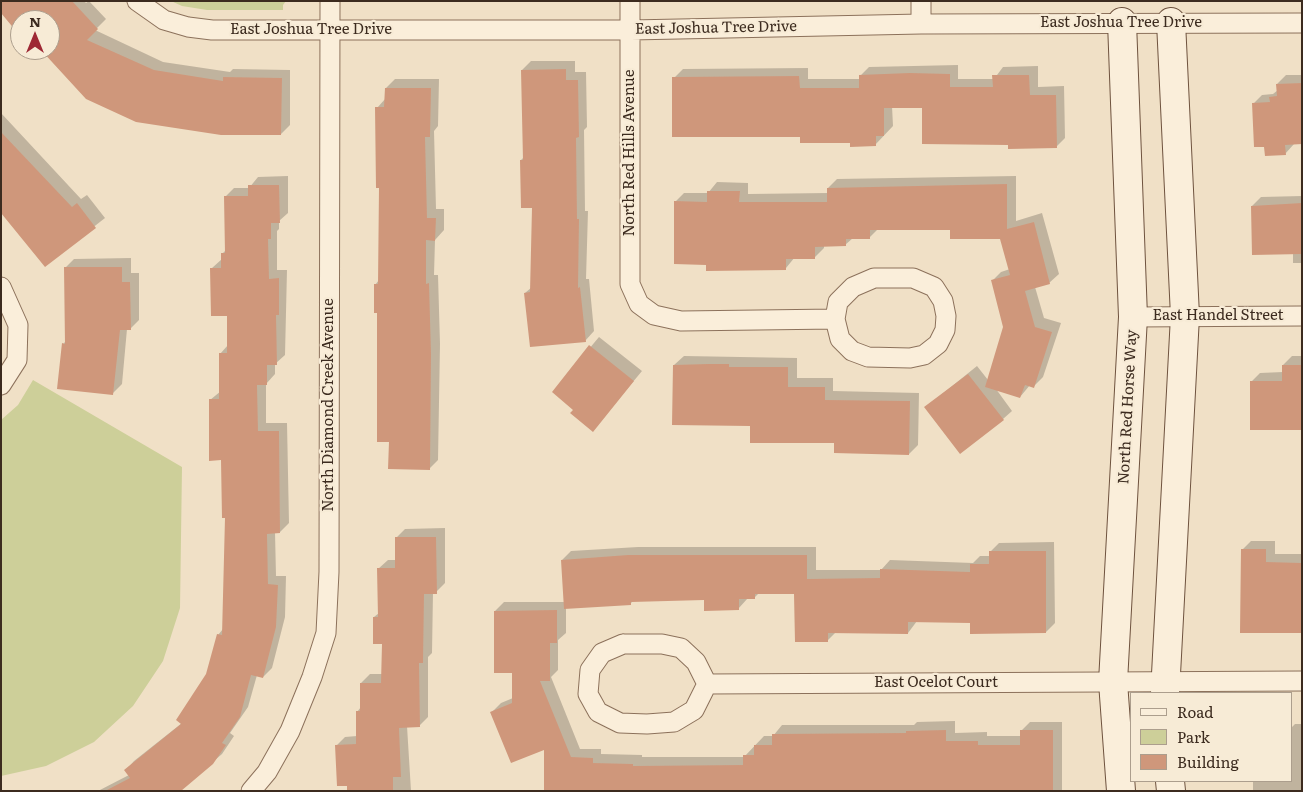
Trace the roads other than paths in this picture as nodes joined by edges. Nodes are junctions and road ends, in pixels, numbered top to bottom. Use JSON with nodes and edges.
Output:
{"nodes":[{"id":1,"x":137,"y":1,"type":"edge"},
{"id":2,"x":330,"y":1,"type":"edge"},
{"id":3,"x":630,"y":1,"type":"edge"},
{"id":4,"x":921,"y":1,"type":"edge"},
{"id":5,"x":1122,"y":22,"type":"junction"},
{"id":6,"x":1171,"y":22,"type":"junction"},
{"id":7,"x":1302,"y":23,"type":"edge"},
{"id":8,"x":921,"y":24,"type":"junction"},
{"id":9,"x":330,"y":30,"type":"junction"},
{"id":10,"x":631,"y":30,"type":"junction"},
{"id":11,"x":1,"y":287,"type":"edge"},
{"id":12,"x":1185,"y":316,"type":"junction"},
{"id":13,"x":1302,"y":316,"type":"edge"},
{"id":14,"x":1133,"y":317,"type":"junction"},
{"id":15,"x":835,"y":319,"type":"junction"},
{"id":16,"x":1,"y":385,"type":"edge"},
{"id":17,"x":1302,"y":681,"type":"edge"},
{"id":18,"x":1113,"y":682,"type":"junction"},
{"id":19,"x":707,"y":684,"type":"junction"},
{"id":20,"x":1165,"y":688,"type":"edge"},
{"id":21,"x":251,"y":791,"type":"edge"},
{"id":22,"x":1121,"y":791,"type":"edge"}],
"edges":[{"from":1,"to":9,"type":"street","name":"East Joshua Tree Drive"},
{"from":2,"to":9,"type":"street","name":"North Diamond Creek Avenue"},
{"from":3,"to":10,"type":"street","name":"North Red Hills Avenue"},
{"from":4,"to":8,"type":"street"},
{"from":5,"to":6,"type":"street","name":"East Joshua Tree Drive"},
{"from":5,"to":8,"type":"street","name":"East Joshua Tree Drive"},
{"from":5,"to":14,"type":"street","name":"North Red Horse Way"},
{"from":6,"to":7,"type":"street","name":"East Joshua Tree Drive"},
{"from":6,"to":12,"type":"street"},
{"from":8,"to":10,"type":"street","name":"East Joshua Tree Drive"},
{"from":9,"to":10,"type":"street","name":"East Joshua Tree Drive"},
{"from":9,"to":21,"type":"street","name":"North Diamond Creek Avenue"},
{"from":10,"to":15,"type":"street","name":"North Red Hills Avenue"},
{"from":11,"to":16,"type":"street"},
{"from":12,"to":13,"type":"street","name":"East Handel Street"},
{"from":12,"to":14,"type":"street","name":"East Handel Street"},
{"from":12,"to":20,"type":"street"},
{"from":14,"to":18,"type":"street","name":"North Red Horse Way"},
{"from":15,"to":15,"type":"street"},
{"from":17,"to":20,"type":"street","name":"East Ocelot Court"},
{"from":18,"to":19,"type":"street","name":"East Ocelot Court"},
{"from":18,"to":20,"type":"street","name":"East Ocelot Court"},
{"from":18,"to":22,"type":"street","name":"North Red Horse Way"},
{"from":19,"to":19,"type":"street"}]}
